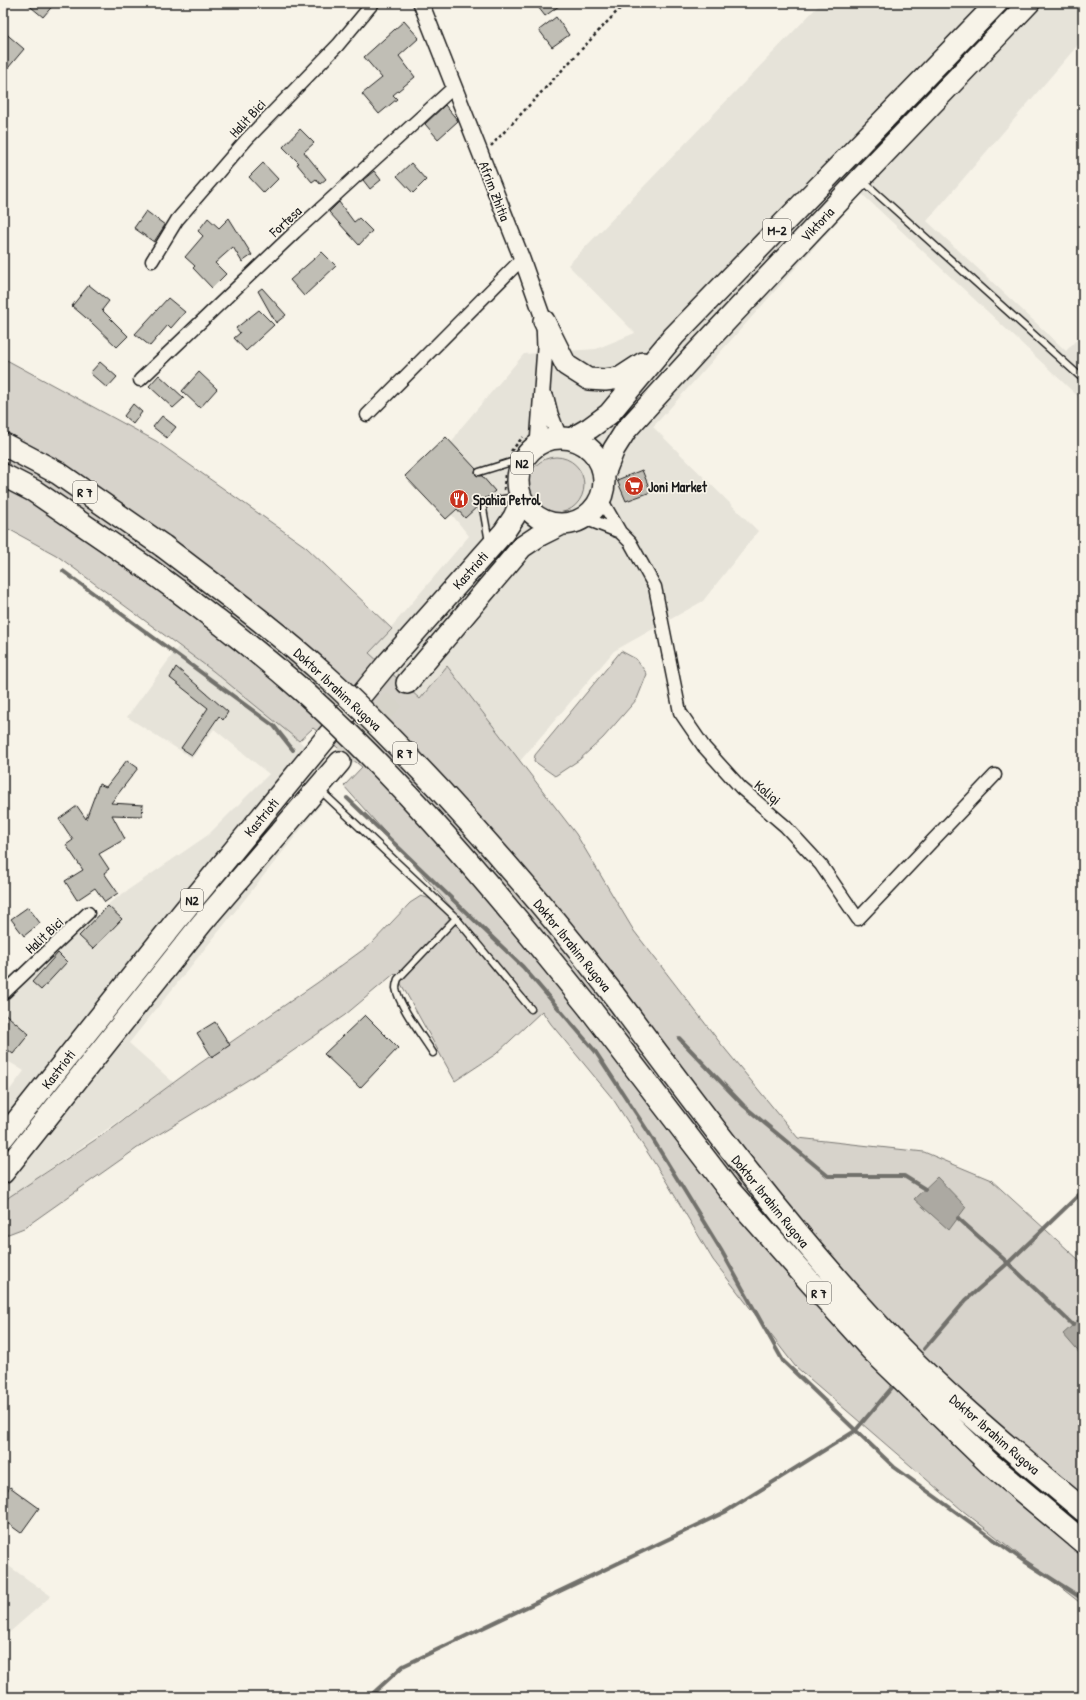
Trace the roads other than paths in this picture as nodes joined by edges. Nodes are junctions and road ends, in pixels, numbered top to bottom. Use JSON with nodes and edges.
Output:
{"nodes":[{"id":1,"x":373,"y":3,"type":"edge"},
{"id":2,"x":421,"y":3,"type":"edge"},
{"id":3,"x":997,"y":3,"type":"edge"},
{"id":4,"x":1029,"y":3,"type":"edge"},
{"id":5,"x":454,"y":87,"type":"junction"},
{"id":6,"x":860,"y":178,"type":"junction"},
{"id":7,"x":522,"y":259,"type":"junction"},
{"id":8,"x":152,"y":261,"type":"dead end"},
{"id":9,"x":690,"y":320,"type":"joint"},
{"id":10,"x":544,"y":322,"type":"junction"},
{"id":11,"x":674,"y":336,"type":"junction"},
{"id":12,"x":1083,"y":379,"type":"edge"},
{"id":13,"x":140,"y":380,"type":"dead end"},
{"id":14,"x":543,"y":384,"type":"junction"},
{"id":15,"x":367,"y":415,"type":"dead end"},
{"id":16,"x":565,"y":438,"type":"junction"},
{"id":17,"x":3,"y":444,"type":"edge"},
{"id":18,"x":531,"y":451,"type":"junction"},
{"id":19,"x":479,"y":472,"type":"dead end"},
{"id":20,"x":604,"y":474,"type":"junction"},
{"id":21,"x":3,"y":475,"type":"edge"},
{"id":22,"x":521,"y":498,"type":"junction"},
{"id":23,"x":601,"y":499,"type":"junction"},
{"id":24,"x":584,"y":518,"type":"junction"},
{"id":25,"x":560,"y":525,"type":"junction"},
{"id":26,"x":620,"y":532,"type":"junction"},
{"id":27,"x":490,"y":548,"type":"junction"},
{"id":28,"x":407,"y":683,"type":"tunnel mouth"},
{"id":29,"x":340,"y":762,"type":"tunnel mouth"},
{"id":30,"x":995,"y":775,"type":"dead end"},
{"id":31,"x":318,"y":788,"type":"junction"},
{"id":32,"x":88,"y":913,"type":"dead end"},
{"id":33,"x":456,"y":918,"type":"junction"},
{"id":34,"x":3,"y":994,"type":"edge"},
{"id":35,"x":531,"y":1009,"type":"dead end"},
{"id":36,"x":433,"y":1053,"type":"dead end"},
{"id":37,"x":3,"y":1138,"type":"edge"},
{"id":38,"x":3,"y":1173,"type":"edge"},
{"id":39,"x":1083,"y":1510,"type":"edge"},
{"id":40,"x":1083,"y":1542,"type":"edge"}],
"edges":[{"from":1,"to":8,"type":"street","name":"Halit Bici"},
{"from":2,"to":5,"type":"street","name":"Afrim Zhitia"},
{"from":3,"to":9,"type":"highway","name":"Viktoria","number":"M-2"},
{"from":4,"to":6,"type":"highway","name":"Viktoria","number":"M-2"},
{"from":5,"to":7,"type":"street","name":"Afrim Zhitia"},
{"from":5,"to":13,"type":"street","name":"Fortesa"},
{"from":6,"to":12,"type":"lane"},
{"from":6,"to":20,"type":"highway","name":"Viktoria","number":"M-2"},
{"from":7,"to":10,"type":"street","name":"Afrim Zhitia"},
{"from":7,"to":15,"type":"street"},
{"from":9,"to":11,"type":"highway","name":"Viktoria","number":"N2"},
{"from":10,"to":11,"type":"highway"},
{"from":10,"to":14,"type":"street","name":"Afrim Zhitia"},
{"from":11,"to":16,"type":"highway","name":"Viktoria","number":"N2"},
{"from":14,"to":16,"type":"street","name":"Afrim Zhitia"},
{"from":14,"to":18,"type":"street","name":"Afrim Zhitia"},
{"from":16,"to":18,"type":"highway","number":"N2"},
{"from":16,"to":20,"type":"highway"},
{"from":17,"to":39,"type":"highway","name":"Doktor Ibrahim Rugova","number":"R 7","bridge":true},
{"from":18,"to":19,"type":"lane"},
{"from":18,"to":22,"type":"highway","number":"N2"},
{"from":20,"to":23,"type":"highway"},
{"from":21,"to":40,"type":"highway","name":"Doktor Ibrahim Rugova","number":"R 7","bridge":true},
{"from":22,"to":25,"type":"highway"},
{"from":22,"to":27,"type":"highway","name":"Kastrioti","number":"N2"},
{"from":22,"to":27,"type":"lane"},
{"from":23,"to":24,"type":"highway"},
{"from":23,"to":26,"type":"street","name":"Koliqi"},
{"from":24,"to":25,"type":"highway"},
{"from":24,"to":26,"type":"street"},
{"from":25,"to":28,"type":"highway","name":"Kastrioti"},
{"from":26,"to":30,"type":"street","name":"Koliqi"},
{"from":27,"to":37,"type":"highway","name":"Kastrioti","number":"N2"},
{"from":29,"to":31,"type":"highway","name":"Kastrioti","number":"N2"},
{"from":31,"to":33,"type":"lane"},
{"from":31,"to":38,"type":"highway","name":"Kastrioti","number":"N2"},
{"from":32,"to":34,"type":"street","name":"Halit Bici"},
{"from":33,"to":35,"type":"lane"},
{"from":33,"to":36,"type":"lane"}]}
